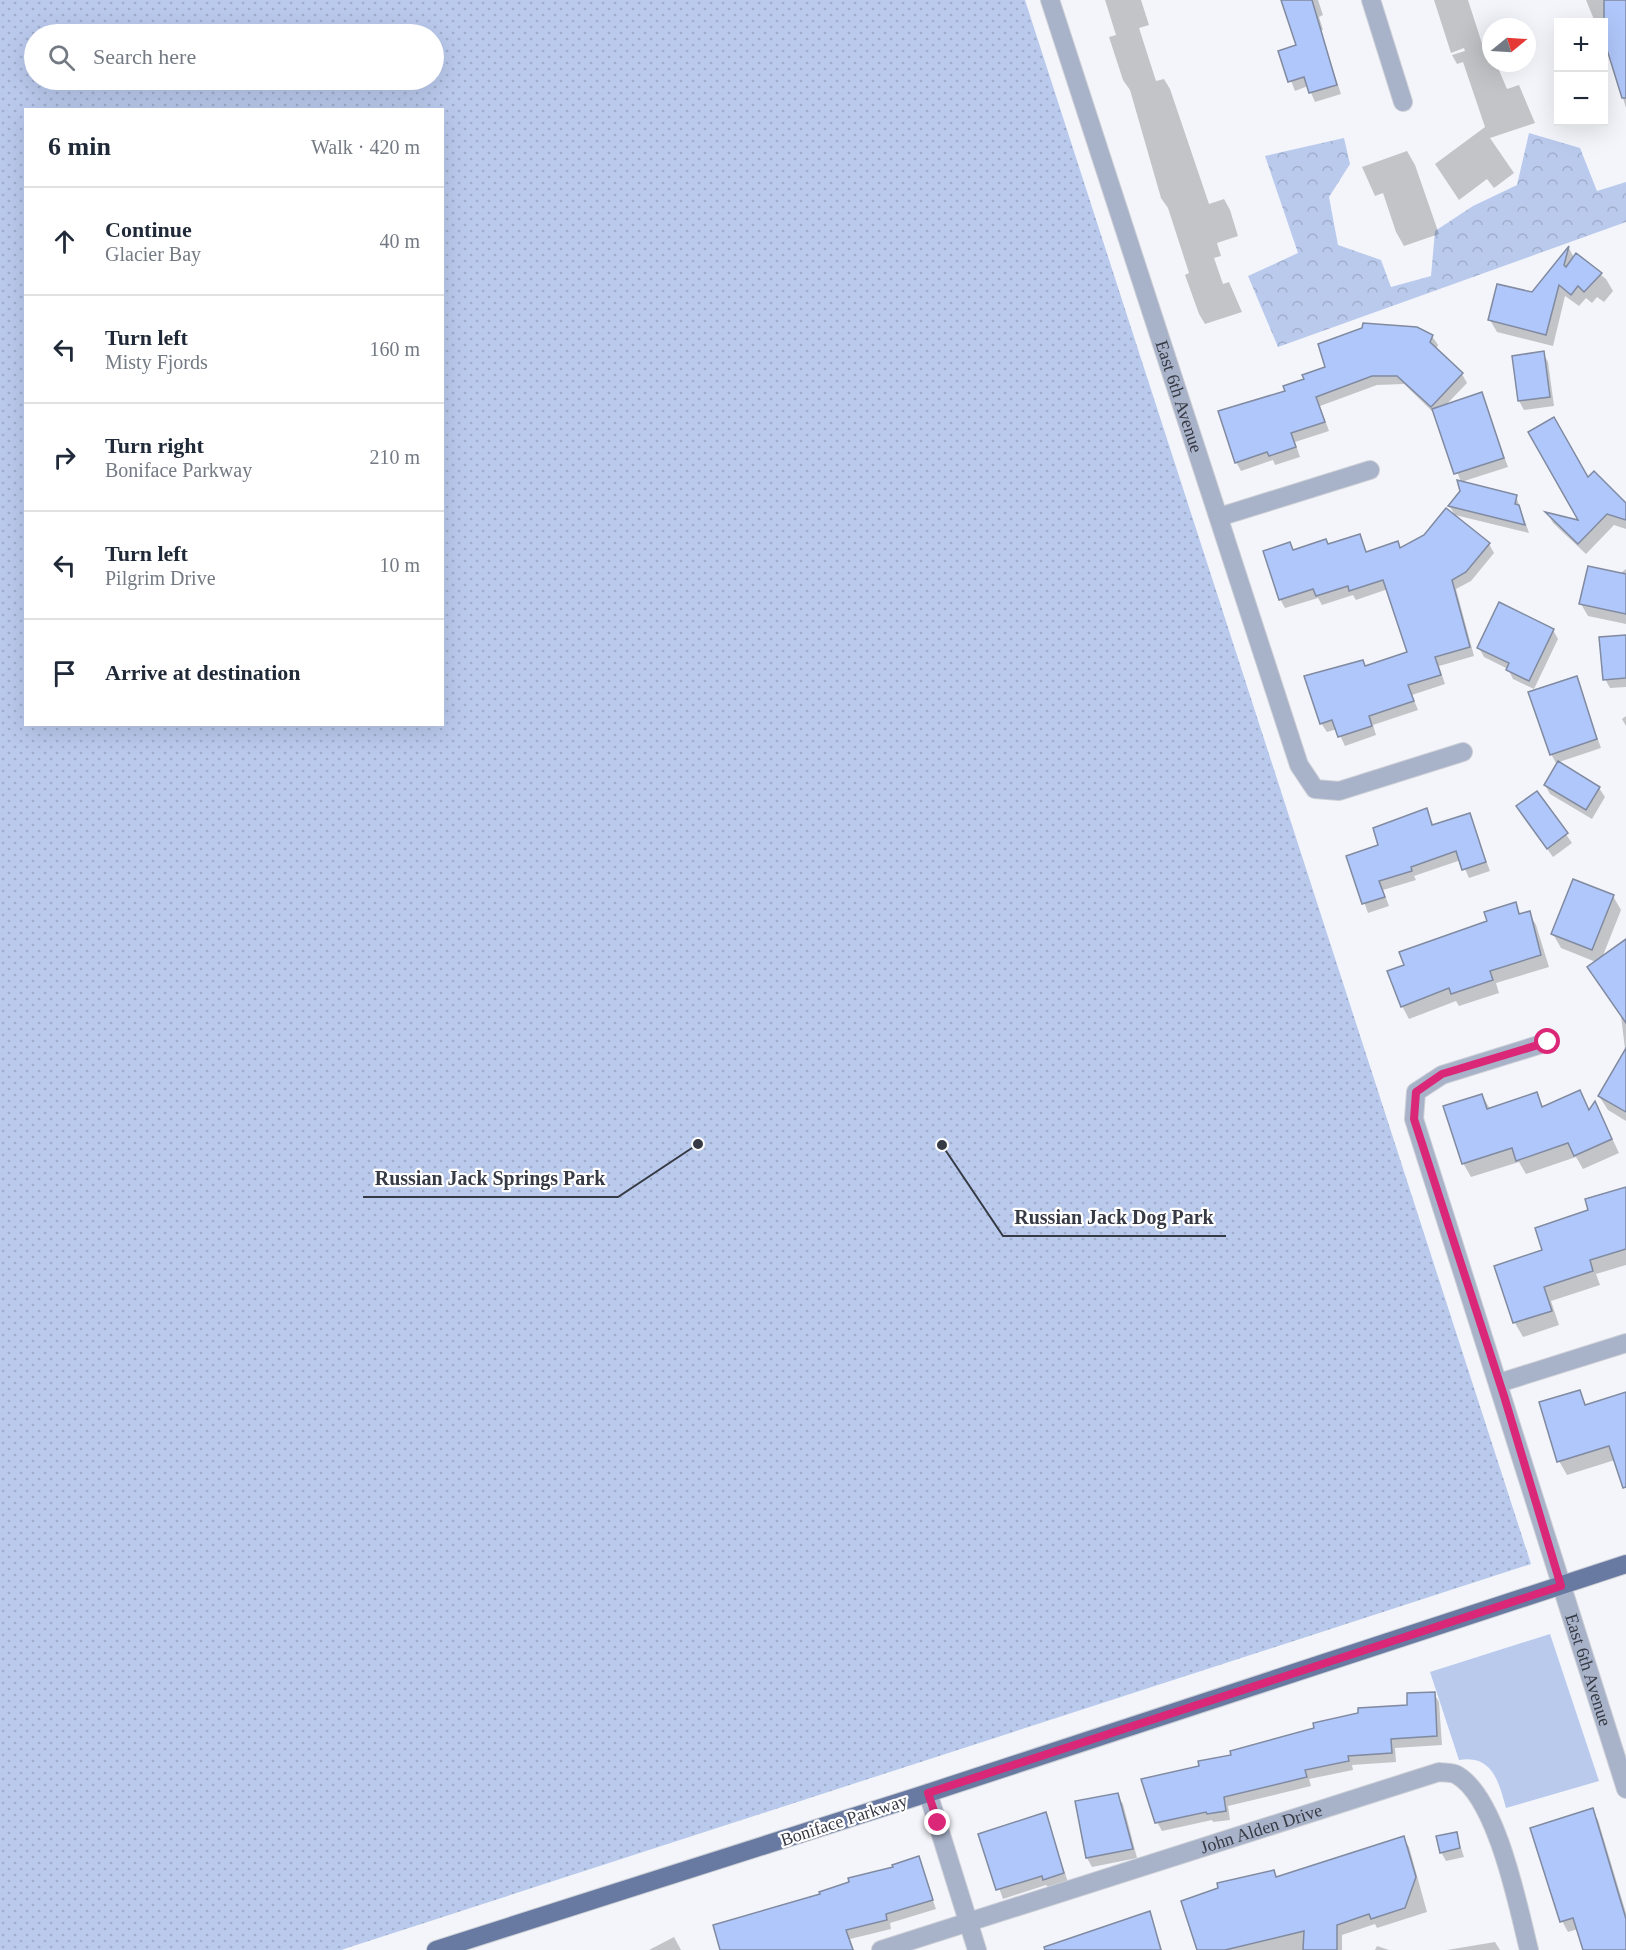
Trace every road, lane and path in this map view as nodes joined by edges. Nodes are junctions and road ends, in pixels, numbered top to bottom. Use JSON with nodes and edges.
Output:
{"nodes":[{"id":1,"x":1050,"y":0,"type":"edge"},
{"id":2,"x":1371,"y":0,"type":"edge"},
{"id":3,"x":1403,"y":102,"type":"dead end"},
{"id":4,"x":1370,"y":470,"type":"dead end"},
{"id":5,"x":1219,"y":517,"type":"junction"},
{"id":6,"x":1463,"y":752,"type":"dead end"},
{"id":7,"x":1548,"y":1042,"type":"dead end"},
{"id":8,"x":1626,"y":1343,"type":"edge"},
{"id":9,"x":1499,"y":1383,"type":"junction"},
{"id":10,"x":1626,"y":1564,"type":"edge"},
{"id":11,"x":1561,"y":1586,"type":"junction"},
{"id":12,"x":1625,"y":1783,"type":"edge"},
{"id":13,"x":928,"y":1793,"type":"junction"},
{"id":14,"x":969,"y":1923,"type":"junction"},
{"id":15,"x":436,"y":1950,"type":"edge"},
{"id":16,"x":880,"y":1950,"type":"edge"},
{"id":17,"x":977,"y":1950,"type":"edge"},
{"id":18,"x":1529,"y":1950,"type":"edge"}],
"edges":[{"from":1,"to":5,"type":"street","name":"East 6th Avenue"},
{"from":2,"to":3,"type":"street"},
{"from":4,"to":5,"type":"street"},
{"from":5,"to":6,"type":"street","name":"East 6th Avenue"},
{"from":7,"to":9,"type":"street","name":"East 6th Avenue"},
{"from":8,"to":9,"type":"street"},
{"from":9,"to":11,"type":"street","name":"East 6th Avenue"},
{"from":10,"to":11,"type":"main road","name":"Boniface Parkway"},
{"from":11,"to":12,"type":"street","name":"East 6th Avenue"},
{"from":11,"to":13,"type":"main road","name":"Boniface Parkway"},
{"from":13,"to":14,"type":"street"},
{"from":13,"to":15,"type":"main road","name":"Boniface Parkway"},
{"from":14,"to":16,"type":"street","name":"John Alden Drive"},
{"from":14,"to":17,"type":"street"},
{"from":14,"to":18,"type":"street","name":"John Alden Drive"}]}
